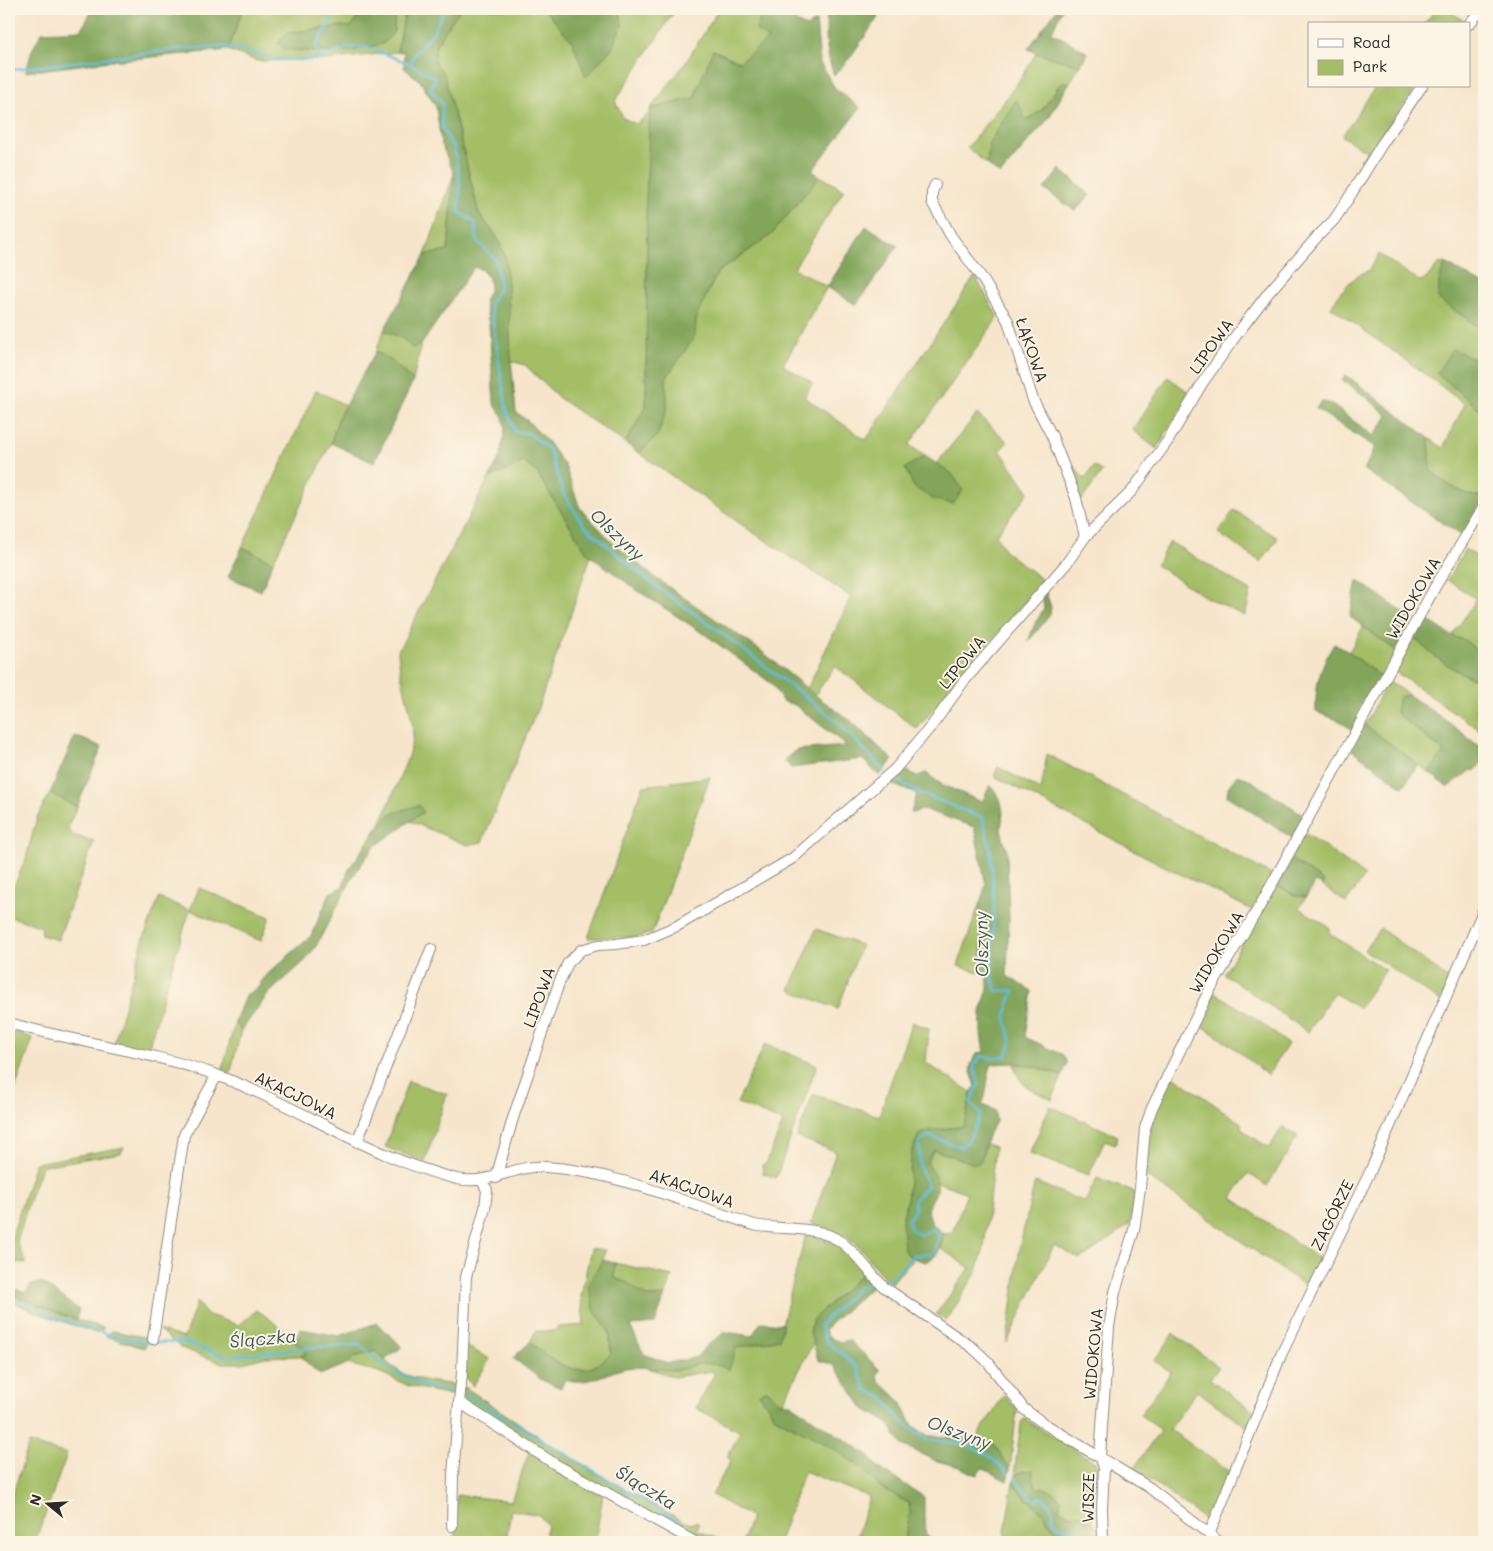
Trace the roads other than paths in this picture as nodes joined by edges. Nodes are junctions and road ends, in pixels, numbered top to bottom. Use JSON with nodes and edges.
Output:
{"nodes":[{"id":1,"x":1482,"y":9,"type":"edge"},
{"id":2,"x":1470,"y":23,"type":"edge"},
{"id":3,"x":1421,"y":88,"type":"edge"},
{"id":4,"x":935,"y":185,"type":"dead end"},
{"id":5,"x":1484,"y":506,"type":"edge"},
{"id":6,"x":1085,"y":537,"type":"junction"},
{"id":7,"x":1484,"y":909,"type":"edge"},
{"id":8,"x":431,"y":948,"type":"dead end"},
{"id":9,"x":9,"y":1023,"type":"edge"},
{"id":10,"x":217,"y":1075,"type":"junction"},
{"id":11,"x":357,"y":1142,"type":"junction"},
{"id":12,"x":496,"y":1178,"type":"junction"},
{"id":13,"x":482,"y":1181,"type":"junction"},
{"id":14,"x":153,"y":1339,"type":"dead end"},
{"id":15,"x":459,"y":1402,"type":"junction"},
{"id":16,"x":1100,"y":1456,"type":"junction"},
{"id":17,"x":452,"y":1526,"type":"dead end"},
{"id":18,"x":1209,"y":1535,"type":"junction"},
{"id":19,"x":695,"y":1542,"type":"edge"},
{"id":20,"x":1103,"y":1542,"type":"edge"},
{"id":21,"x":1218,"y":1542,"type":"edge"}],
"edges":[{"from":1,"to":2,"type":"street"},
{"from":3,"to":6,"type":"street","name":"LIPOWA"},
{"from":4,"to":6,"type":"street","name":"ŁĄKOWA"},
{"from":5,"to":16,"type":"street","name":"WIDOKOWA"},
{"from":6,"to":12,"type":"street","name":"LIPOWA"},
{"from":7,"to":18,"type":"street","name":"ZAGÓRZE"},
{"from":8,"to":11,"type":"street"},
{"from":9,"to":10,"type":"street","name":"AKACJOWA"},
{"from":10,"to":11,"type":"street","name":"AKACJOWA"},
{"from":10,"to":14,"type":"street"},
{"from":11,"to":13,"type":"street","name":"AKACJOWA"},
{"from":12,"to":13,"type":"street","name":"AKACJOWA"},
{"from":12,"to":16,"type":"street","name":"AKACJOWA"},
{"from":13,"to":15,"type":"street"},
{"from":15,"to":17,"type":"street"},
{"from":15,"to":19,"type":"street"},
{"from":16,"to":18,"type":"street","name":"AKACJOWA"},
{"from":16,"to":20,"type":"street","name":"WISZE"},
{"from":18,"to":21,"type":"street","name":"AKACJOWA"}]}
